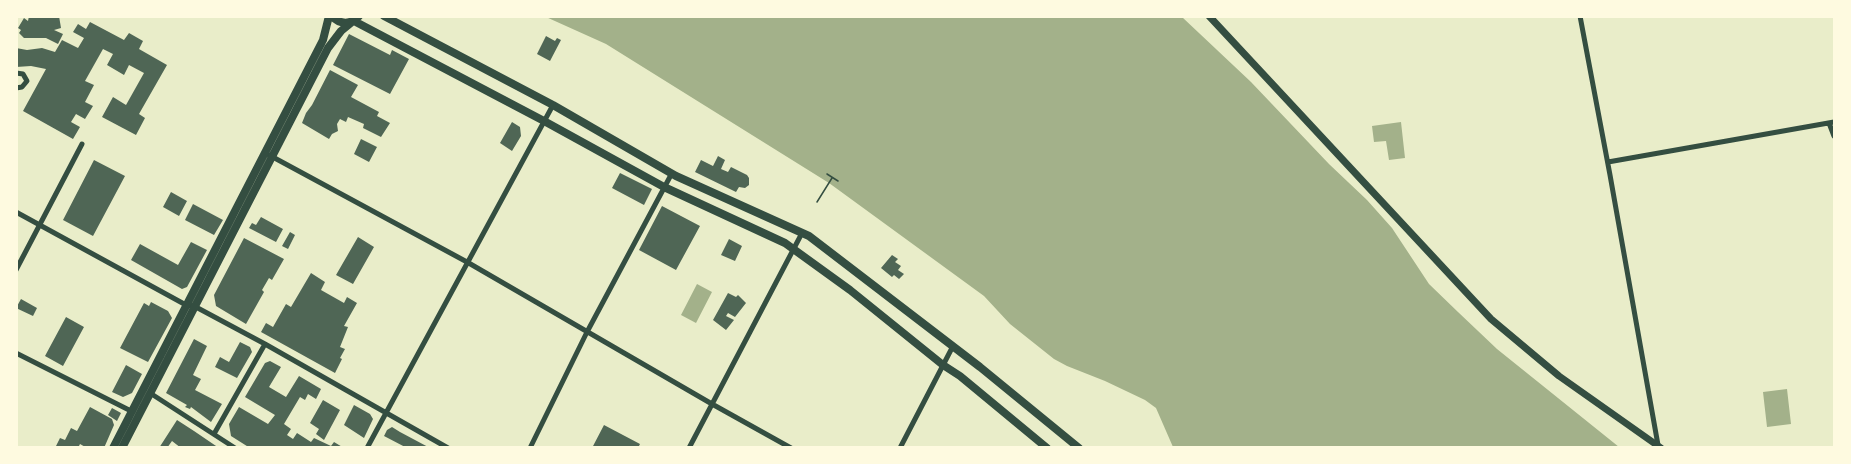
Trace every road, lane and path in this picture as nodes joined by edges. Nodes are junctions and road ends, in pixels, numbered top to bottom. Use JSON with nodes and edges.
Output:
{"nodes":[{"id":1,"x":331,"y":16,"type":"edge"},
{"id":2,"x":384,"y":16,"type":"edge"},
{"id":3,"x":1209,"y":16,"type":"edge"},
{"id":4,"x":1580,"y":16,"type":"edge"},
{"id":5,"x":355,"y":20,"type":"edge"},
{"id":6,"x":16,"y":73,"type":"edge"},
{"id":7,"x":16,"y":88,"type":"edge"},
{"id":8,"x":553,"y":105,"type":"junction"},
{"id":9,"x":544,"y":121,"type":"junction"},
{"id":10,"x":1832,"y":123,"type":"edge"},
{"id":11,"x":1834,"y":136,"type":"edge"},
{"id":12,"x":82,"y":144,"type":"dead end"},
{"id":13,"x":269,"y":155,"type":"junction"},
{"id":14,"x":1608,"y":162,"type":"junction"},
{"id":15,"x":672,"y":174,"type":"junction"},
{"id":16,"x":826,"y":174,"type":"dead end"},
{"id":17,"x":832,"y":177,"type":"junction"},
{"id":18,"x":838,"y":181,"type":"dead end"},
{"id":19,"x":664,"y":187,"type":"junction"},
{"id":20,"x":817,"y":202,"type":"dead end"},
{"id":21,"x":16,"y":212,"type":"edge"},
{"id":22,"x":40,"y":226,"type":"junction"},
{"id":23,"x":802,"y":233,"type":"junction"},
{"id":24,"x":794,"y":249,"type":"junction"},
{"id":25,"x":467,"y":262,"type":"junction"},
{"id":26,"x":16,"y":270,"type":"edge"},
{"id":27,"x":190,"y":306,"type":"junction"},
{"id":28,"x":587,"y":332,"type":"junction"},
{"id":29,"x":265,"y":344,"type":"junction"},
{"id":30,"x":953,"y":346,"type":"junction"},
{"id":31,"x":16,"y":353,"type":"edge"},
{"id":32,"x":943,"y":365,"type":"junction"},
{"id":33,"x":150,"y":393,"type":"junction"},
{"id":34,"x":712,"y":404,"type":"junction"},
{"id":35,"x":385,"y":412,"type":"junction"},
{"id":36,"x":135,"y":413,"type":"junction"},
{"id":37,"x":214,"y":434,"type":"junction"},
{"id":38,"x":1660,"y":446,"type":"edge"},
{"id":39,"x":113,"y":447,"type":"edge"},
{"id":40,"x":122,"y":447,"type":"edge"},
{"id":41,"x":235,"y":447,"type":"edge"},
{"id":42,"x":367,"y":447,"type":"edge"},
{"id":43,"x":448,"y":447,"type":"edge"},
{"id":44,"x":530,"y":447,"type":"edge"},
{"id":45,"x":689,"y":447,"type":"edge"},
{"id":46,"x":791,"y":447,"type":"edge"},
{"id":47,"x":900,"y":447,"type":"edge"},
{"id":48,"x":1047,"y":447,"type":"edge"},
{"id":49,"x":1079,"y":447,"type":"edge"}],
"edges":[{"from":1,"to":5,"type":"main road"},
{"from":1,"to":13,"type":"main road"},
{"from":2,"to":8,"type":"main road"},
{"from":3,"to":38,"type":"street"},
{"from":4,"to":14,"type":"street"},
{"from":5,"to":9,"type":"main road"},
{"from":5,"to":13,"type":"main road"},
{"from":6,"to":7,"type":"street"},
{"from":8,"to":9,"type":"street"},
{"from":8,"to":15,"type":"main road"},
{"from":9,"to":19,"type":"main road"},
{"from":9,"to":25,"type":"street"},
{"from":10,"to":11,"type":"street"},
{"from":10,"to":14,"type":"street"},
{"from":12,"to":22,"type":"street"},
{"from":13,"to":25,"type":"street"},
{"from":13,"to":27,"type":"main road"},
{"from":14,"to":38,"type":"street"},
{"from":15,"to":19,"type":"street"},
{"from":15,"to":23,"type":"main road"},
{"from":16,"to":17,"type":"path"},
{"from":17,"to":18,"type":"path"},
{"from":17,"to":20,"type":"path"},
{"from":19,"to":24,"type":"main road"},
{"from":19,"to":28,"type":"street"},
{"from":21,"to":22,"type":"street"},
{"from":22,"to":26,"type":"street"},
{"from":22,"to":27,"type":"street"},
{"from":23,"to":24,"type":"street"},
{"from":23,"to":30,"type":"main road"},
{"from":24,"to":32,"type":"main road"},
{"from":24,"to":34,"type":"street"},
{"from":25,"to":28,"type":"street"},
{"from":25,"to":35,"type":"street"},
{"from":27,"to":29,"type":"street"},
{"from":27,"to":33,"type":"main road"},
{"from":27,"to":36,"type":"main road"},
{"from":28,"to":34,"type":"street"},
{"from":28,"to":44,"type":"street"},
{"from":29,"to":35,"type":"street"},
{"from":29,"to":37,"type":"street"},
{"from":30,"to":32,"type":"street"},
{"from":30,"to":49,"type":"main road"},
{"from":31,"to":36,"type":"street"},
{"from":32,"to":47,"type":"street"},
{"from":32,"to":48,"type":"main road"},
{"from":33,"to":36,"type":"main road"},
{"from":33,"to":37,"type":"street"},
{"from":34,"to":45,"type":"street"},
{"from":34,"to":46,"type":"street"},
{"from":35,"to":42,"type":"street"},
{"from":35,"to":43,"type":"street"},
{"from":36,"to":39,"type":"main road"},
{"from":36,"to":40,"type":"main road"},
{"from":37,"to":41,"type":"street"}]}
